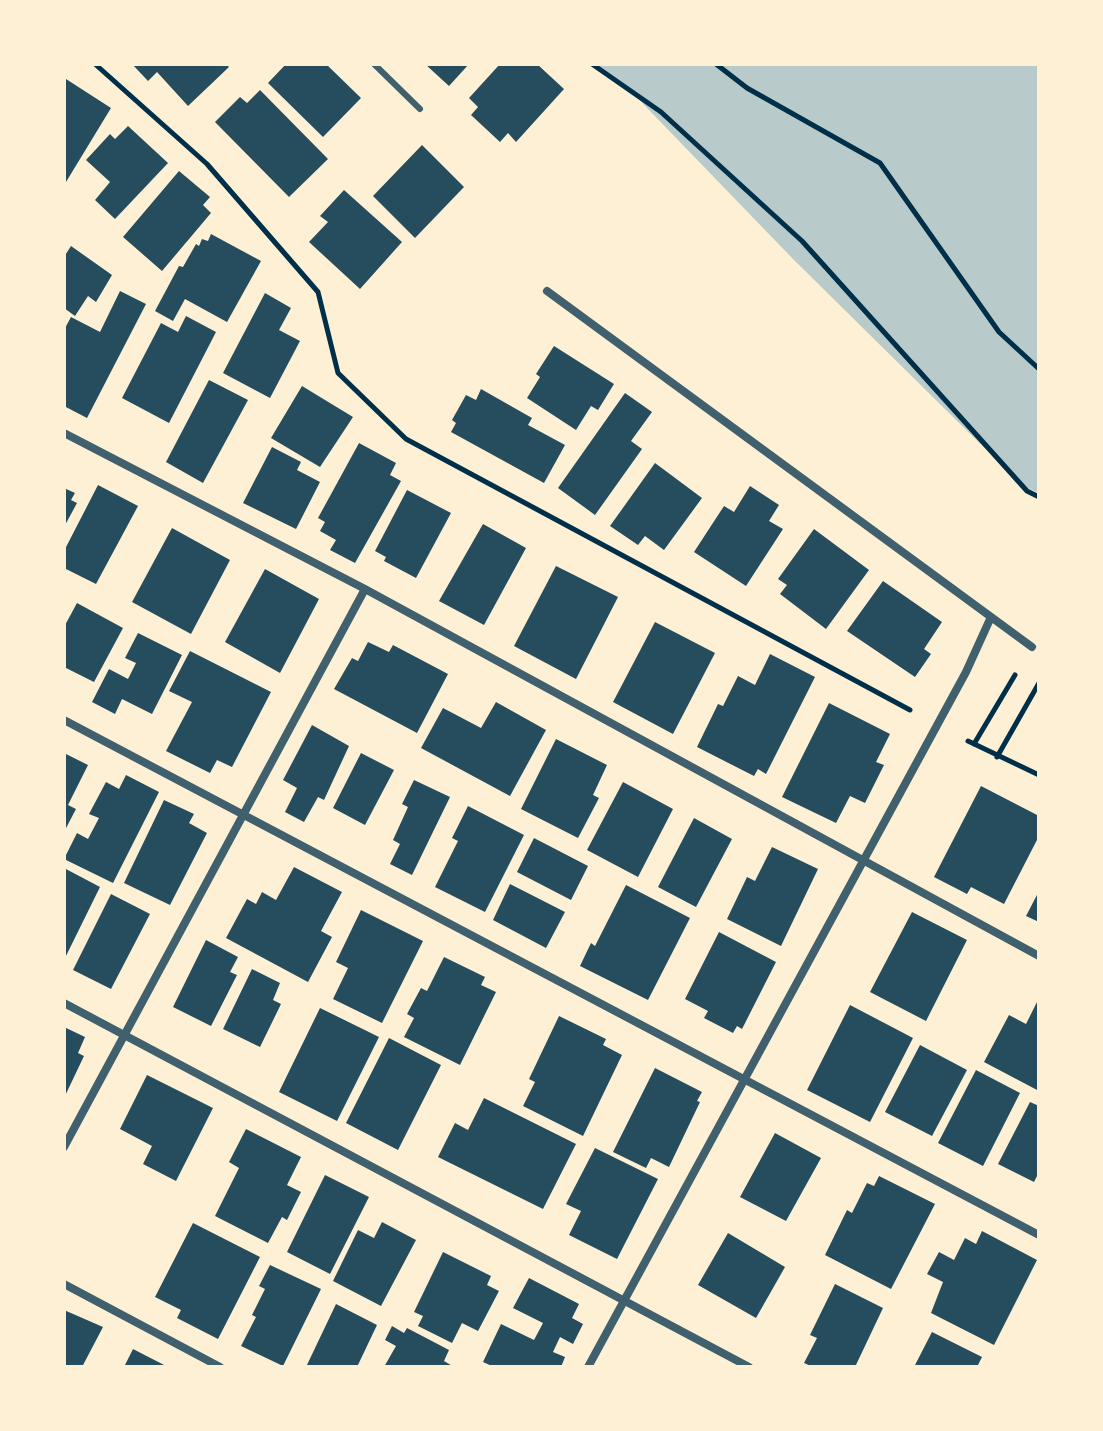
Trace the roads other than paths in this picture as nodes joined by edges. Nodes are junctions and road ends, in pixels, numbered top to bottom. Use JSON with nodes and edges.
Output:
{"nodes":[{"id":1,"x":374,"y":64,"type":"edge"},
{"id":2,"x":420,"y":109,"type":"dead end"},
{"id":3,"x":547,"y":291,"type":"dead end"},
{"id":4,"x":64,"y":433,"type":"edge"},
{"id":5,"x":365,"y":589,"type":"junction"},
{"id":6,"x":991,"y":617,"type":"junction"},
{"id":7,"x":1032,"y":647,"type":"road end"},
{"id":8,"x":64,"y":720,"type":"edge"},
{"id":9,"x":244,"y":815,"type":"junction"},
{"id":10,"x":863,"y":860,"type":"junction"},
{"id":11,"x":1039,"y":956,"type":"edge"},
{"id":12,"x":64,"y":1003,"type":"edge"},
{"id":13,"x":124,"y":1035,"type":"junction"},
{"id":14,"x":744,"y":1079,"type":"junction"},
{"id":15,"x":64,"y":1147,"type":"edge"},
{"id":16,"x":1039,"y":1235,"type":"edge"},
{"id":17,"x":64,"y":1284,"type":"edge"},
{"id":18,"x":624,"y":1301,"type":"junction"},
{"id":19,"x":220,"y":1367,"type":"edge"},
{"id":20,"x":588,"y":1367,"type":"edge"},
{"id":21,"x":749,"y":1367,"type":"edge"}],
"edges":[{"from":1,"to":2,"type":"lane"},
{"from":3,"to":6,"type":"street"},
{"from":4,"to":5,"type":"street"},
{"from":5,"to":9,"type":"street"},
{"from":5,"to":10,"type":"street"},
{"from":6,"to":7,"type":"street"},
{"from":6,"to":10,"type":"street"},
{"from":8,"to":9,"type":"street"},
{"from":9,"to":13,"type":"street"},
{"from":9,"to":14,"type":"street"},
{"from":10,"to":11,"type":"street"},
{"from":10,"to":14,"type":"street"},
{"from":12,"to":13,"type":"street"},
{"from":13,"to":15,"type":"street"},
{"from":13,"to":18,"type":"street"},
{"from":14,"to":16,"type":"street"},
{"from":14,"to":18,"type":"street"},
{"from":17,"to":19,"type":"street"},
{"from":18,"to":20,"type":"street"},
{"from":18,"to":21,"type":"street"}]}
